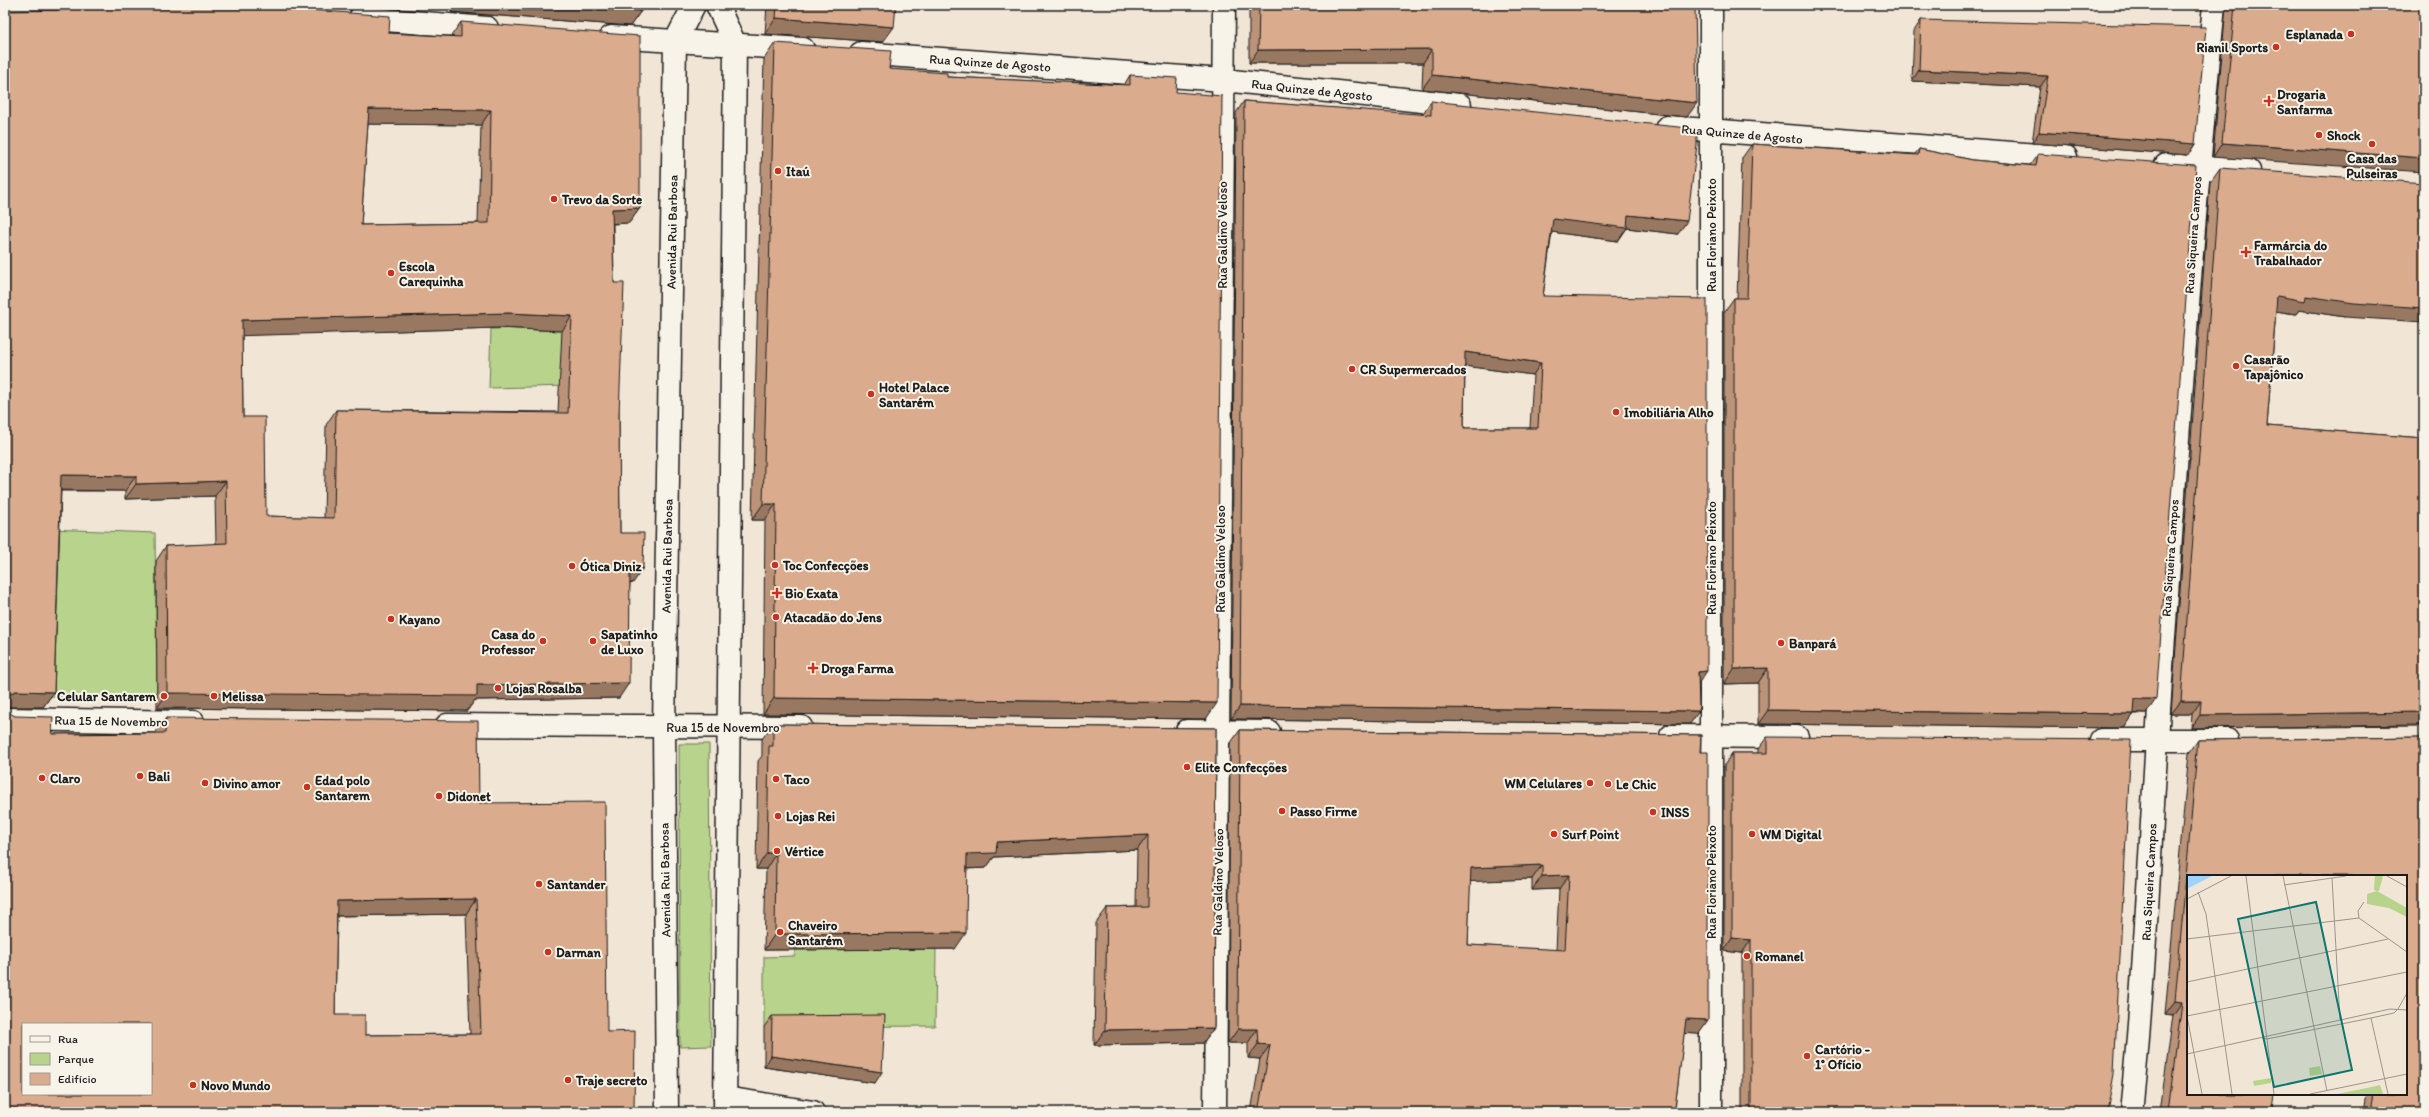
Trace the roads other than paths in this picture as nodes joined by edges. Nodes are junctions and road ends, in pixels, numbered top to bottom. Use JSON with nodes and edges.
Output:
{"nodes":[{"id":1,"x":694,"y":5,"type":"edge"},
{"id":2,"x":717,"y":5,"type":"edge"},
{"id":3,"x":1224,"y":5,"type":"edge"},
{"id":4,"x":1712,"y":5,"type":"edge"},
{"id":5,"x":2214,"y":5,"type":"edge"},
{"id":6,"x":343,"y":16,"type":"edge"},
{"id":7,"x":509,"y":29,"type":"edge"},
{"id":8,"x":588,"y":36,"type":"edge"},
{"id":9,"x":675,"y":42,"type":"junction"},
{"id":10,"x":735,"y":44,"type":"junction"},
{"id":11,"x":1223,"y":80,"type":"junction"},
{"id":12,"x":1483,"y":108,"type":"edge"},
{"id":13,"x":1648,"y":125,"type":"edge"},
{"id":14,"x":1712,"y":132,"type":"junction"},
{"id":15,"x":2088,"y":159,"type":"edge"},
{"id":16,"x":2143,"y":163,"type":"edge"},
{"id":17,"x":2198,"y":167,"type":"junction"},
{"id":18,"x":2268,"y":172,"type":"edge"},
{"id":19,"x":5,"y":719,"type":"edge"},
{"id":20,"x":211,"y":723,"type":"edge"},
{"id":21,"x":426,"y":725,"type":"edge"},
{"id":22,"x":727,"y":726,"type":"junction"},
{"id":23,"x":664,"y":727,"type":"junction"},
{"id":24,"x":823,"y":727,"type":"edge"},
{"id":25,"x":1164,"y":731,"type":"edge"},
{"id":26,"x":1220,"y":732,"type":"junction"},
{"id":27,"x":1291,"y":732,"type":"edge"},
{"id":28,"x":1648,"y":736,"type":"edge"},
{"id":29,"x":1711,"y":736,"type":"junction"},
{"id":30,"x":1814,"y":737,"type":"edge"},
{"id":31,"x":2077,"y":740,"type":"edge"},
{"id":32,"x":2243,"y":740,"type":"edge"},
{"id":33,"x":2157,"y":741,"type":"junction"},
{"id":34,"x":725,"y":1105,"type":"edge"},
{"id":35,"x":667,"y":1112,"type":"edge"},
{"id":36,"x":813,"y":1112,"type":"edge"},
{"id":37,"x":1215,"y":1112,"type":"edge"},
{"id":38,"x":1711,"y":1112,"type":"edge"},
{"id":39,"x":2131,"y":1112,"type":"edge"}],
"edges":[{"from":1,"to":9,"type":"street","name":"Avenida Rui Barbosa"},
{"from":2,"to":10,"type":"street"},
{"from":3,"to":11,"type":"street","name":"Rua Galdino Veloso"},
{"from":4,"to":14,"type":"street","name":"Rua Floriano Peixoto"},
{"from":5,"to":17,"type":"street","name":"Rua Siqueira Campos"},
{"from":6,"to":7,"type":"street"},
{"from":8,"to":9,"type":"street","name":"Rua Quinze de Agosto"},
{"from":9,"to":10,"type":"street","name":"Rua Quinze de Agosto"},
{"from":9,"to":23,"type":"street","name":"Avenida Rui Barbosa"},
{"from":10,"to":11,"type":"street","name":"Rua Quinze de Agosto"},
{"from":10,"to":22,"type":"street"},
{"from":11,"to":12,"type":"street","name":"Rua Quinze de Agosto"},
{"from":11,"to":26,"type":"street","name":"Rua Galdino Veloso"},
{"from":13,"to":14,"type":"street","name":"Rua Quinze de Agosto"},
{"from":14,"to":15,"type":"street","name":"Rua Quinze de Agosto"},
{"from":14,"to":29,"type":"street","name":"Rua Floriano Peixoto"},
{"from":16,"to":17,"type":"street"},
{"from":17,"to":18,"type":"street"},
{"from":17,"to":33,"type":"street","name":"Rua Siqueira Campos"},
{"from":19,"to":20,"type":"street","name":"Rua 15 de Novembro"},
{"from":21,"to":23,"type":"street","name":"Rua 15 de Novembro"},
{"from":22,"to":23,"type":"street","name":"Rua 15 de Novembro"},
{"from":22,"to":24,"type":"street","name":"Rua 15 de Novembro"},
{"from":22,"to":34,"type":"street"},
{"from":23,"to":35,"type":"street","name":"Avenida Rui Barbosa"},
{"from":25,"to":26,"type":"street"},
{"from":26,"to":27,"type":"street"},
{"from":26,"to":37,"type":"street","name":"Rua Galdino Veloso"},
{"from":28,"to":29,"type":"street"},
{"from":29,"to":30,"type":"street"},
{"from":29,"to":38,"type":"street","name":"Rua Floriano Peixoto"},
{"from":31,"to":33,"type":"street"},
{"from":32,"to":33,"type":"street"},
{"from":33,"to":39,"type":"street","name":"Rua Siqueira Campos"},
{"from":34,"to":36,"type":"street"}]}
